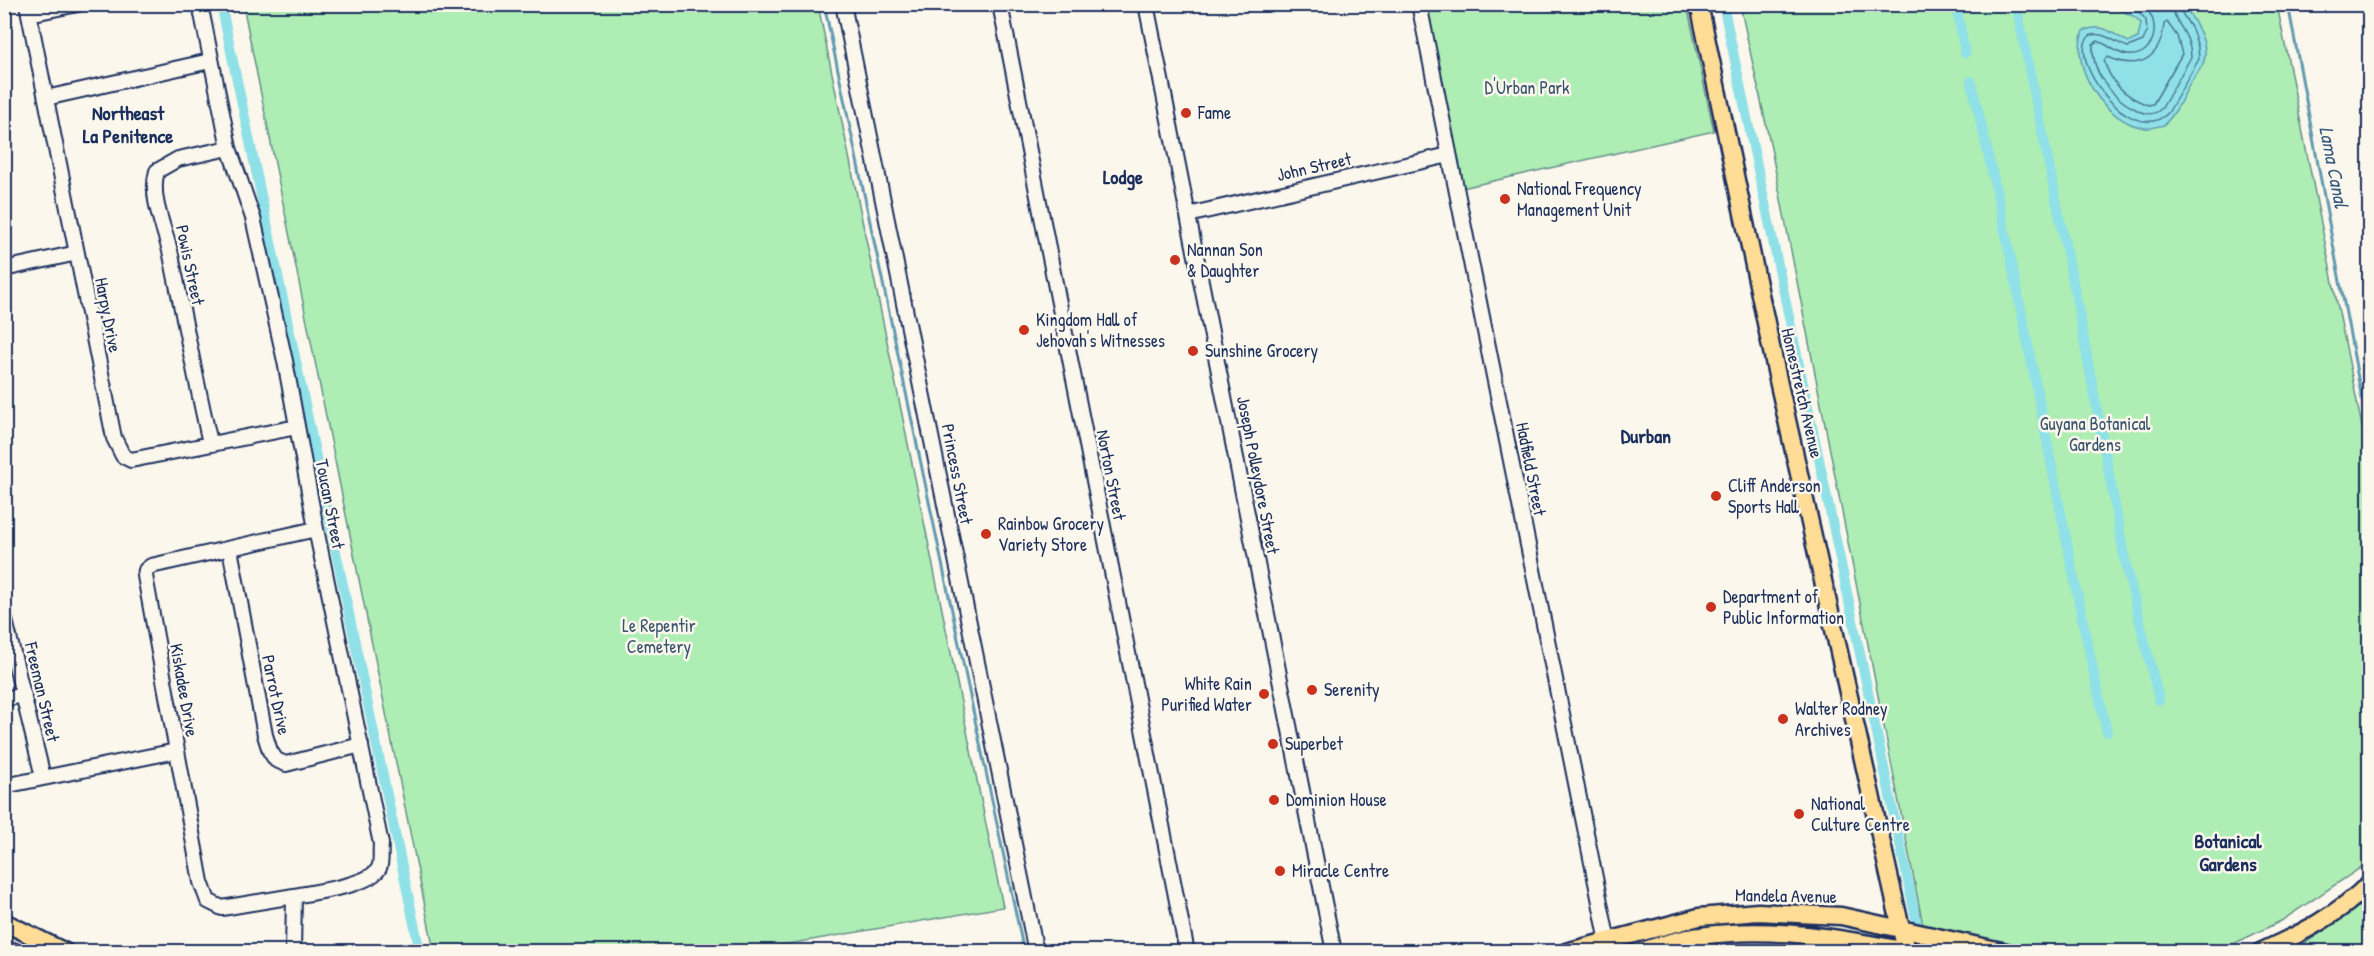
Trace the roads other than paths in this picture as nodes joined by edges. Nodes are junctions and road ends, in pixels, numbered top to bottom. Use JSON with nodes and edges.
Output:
{"nodes":[{"id":1,"x":78,"y":4,"type":"edge"},
{"id":2,"x":200,"y":4,"type":"edge"},
{"id":3,"x":1000,"y":4,"type":"edge"},
{"id":4,"x":1146,"y":4,"type":"edge"},
{"id":5,"x":1419,"y":4,"type":"edge"},
{"id":6,"x":1699,"y":4,"type":"edge"},
{"id":7,"x":847,"y":5,"type":"edge"},
{"id":8,"x":28,"y":9,"type":"edge"},
{"id":9,"x":210,"y":61,"type":"junction"},
{"id":10,"x":46,"y":98,"type":"junction"},
{"id":11,"x":229,"y":148,"type":"junction"},
{"id":12,"x":1449,"y":155,"type":"junction"},
{"id":13,"x":1188,"y":215,"type":"junction"},
{"id":14,"x":77,"y":253,"type":"junction"},
{"id":15,"x":4,"y":269,"type":"edge"},
{"id":16,"x":297,"y":427,"type":"junction"},
{"id":17,"x":210,"y":443,"type":"junction"},
{"id":18,"x":316,"y":529,"type":"junction"},
{"id":19,"x":230,"y":549,"type":"junction"},
{"id":20,"x":4,"y":616,"type":"edge"},
{"id":21,"x":24,"y":695,"type":"junction"},
{"id":22,"x":4,"y":699,"type":"edge"},
{"id":23,"x":361,"y":745,"type":"junction"},
{"id":24,"x":176,"y":752,"type":"junction"},
{"id":25,"x":43,"y":777,"type":"junction"},
{"id":26,"x":4,"y":786,"type":"edge"},
{"id":27,"x":2370,"y":883,"type":"edge"},
{"id":28,"x":294,"y":896,"type":"junction"},
{"id":29,"x":4,"y":922,"type":"edge"},
{"id":30,"x":1902,"y":930,"type":"junction"},
{"id":31,"x":1835,"y":945,"type":"edge"},
{"id":32,"x":1609,"y":946,"type":"edge"},
{"id":33,"x":4,"y":948,"type":"edge"},
{"id":34,"x":14,"y":951,"type":"edge"},
{"id":35,"x":65,"y":951,"type":"edge"},
{"id":36,"x":293,"y":951,"type":"edge"},
{"id":37,"x":1036,"y":951,"type":"edge"},
{"id":38,"x":1187,"y":951,"type":"edge"},
{"id":39,"x":1335,"y":951,"type":"edge"},
{"id":40,"x":1566,"y":951,"type":"edge"},
{"id":41,"x":1638,"y":951,"type":"edge"},
{"id":42,"x":1908,"y":951,"type":"edge"},
{"id":43,"x":2006,"y":951,"type":"edge"},
{"id":44,"x":2260,"y":951,"type":"edge"}],
"edges":[{"from":1,"to":8,"type":"street"},
{"from":2,"to":9,"type":"street","name":"Toucan Street"},
{"from":3,"to":38,"type":"street","name":"Norton Street"},
{"from":4,"to":13,"type":"street","name":"Joseph Polleydore Street"},
{"from":5,"to":12,"type":"street","name":"Hadfield Street"},
{"from":6,"to":30,"type":"main road","name":"Homestretch Avenue"},
{"from":7,"to":37,"type":"street","name":"Princess Street"},
{"from":8,"to":10,"type":"street","name":"Harpy Drive"},
{"from":9,"to":10,"type":"street"},
{"from":9,"to":11,"type":"street","name":"Toucan Street"},
{"from":10,"to":14,"type":"street","name":"Harpy Drive"},
{"from":11,"to":16,"type":"street","name":"Toucan Street"},
{"from":11,"to":17,"type":"street","name":"Powis Street"},
{"from":12,"to":13,"type":"street","name":"John Street"},
{"from":12,"to":32,"type":"street","name":"Hadfield Street"},
{"from":13,"to":39,"type":"street","name":"Joseph Polleydore Street"},
{"from":14,"to":15,"type":"street"},
{"from":14,"to":17,"type":"street","name":"Harpy Drive"},
{"from":16,"to":17,"type":"street","name":"Harpy Drive"},
{"from":16,"to":18,"type":"street","name":"Toucan Street"},
{"from":18,"to":19,"type":"street","name":"Kiskadee Drive"},
{"from":18,"to":23,"type":"street","name":"Toucan Street"},
{"from":19,"to":23,"type":"street","name":"Parrot Drive"},
{"from":19,"to":24,"type":"street","name":"Kiskadee Drive"},
{"from":20,"to":21,"type":"street","name":"Freeman Street"},
{"from":21,"to":22,"type":"street"},
{"from":21,"to":25,"type":"street","name":"Freeman Street"},
{"from":23,"to":28,"type":"street","name":"Toucan Street"},
{"from":24,"to":25,"type":"street"},
{"from":24,"to":28,"type":"street","name":"Kiskadee Drive"},
{"from":25,"to":26,"type":"street"},
{"from":27,"to":44,"type":"main road"},
{"from":28,"to":36,"type":"street"},
{"from":29,"to":35,"type":"main road"},
{"from":30,"to":32,"type":"main road","name":"Mandela Avenue"},
{"from":30,"to":42,"type":"main road","name":"Homestretch Avenue"},
{"from":30,"to":43,"type":"main road","name":"Mandela Avenue"},
{"from":31,"to":41,"type":"main road","name":"Mandela Avenue"},
{"from":31,"to":42,"type":"main road","name":"Mandela Avenue"},
{"from":32,"to":40,"type":"main road","name":"Mandela Avenue"},
{"from":33,"to":34,"type":"main road"}]}
